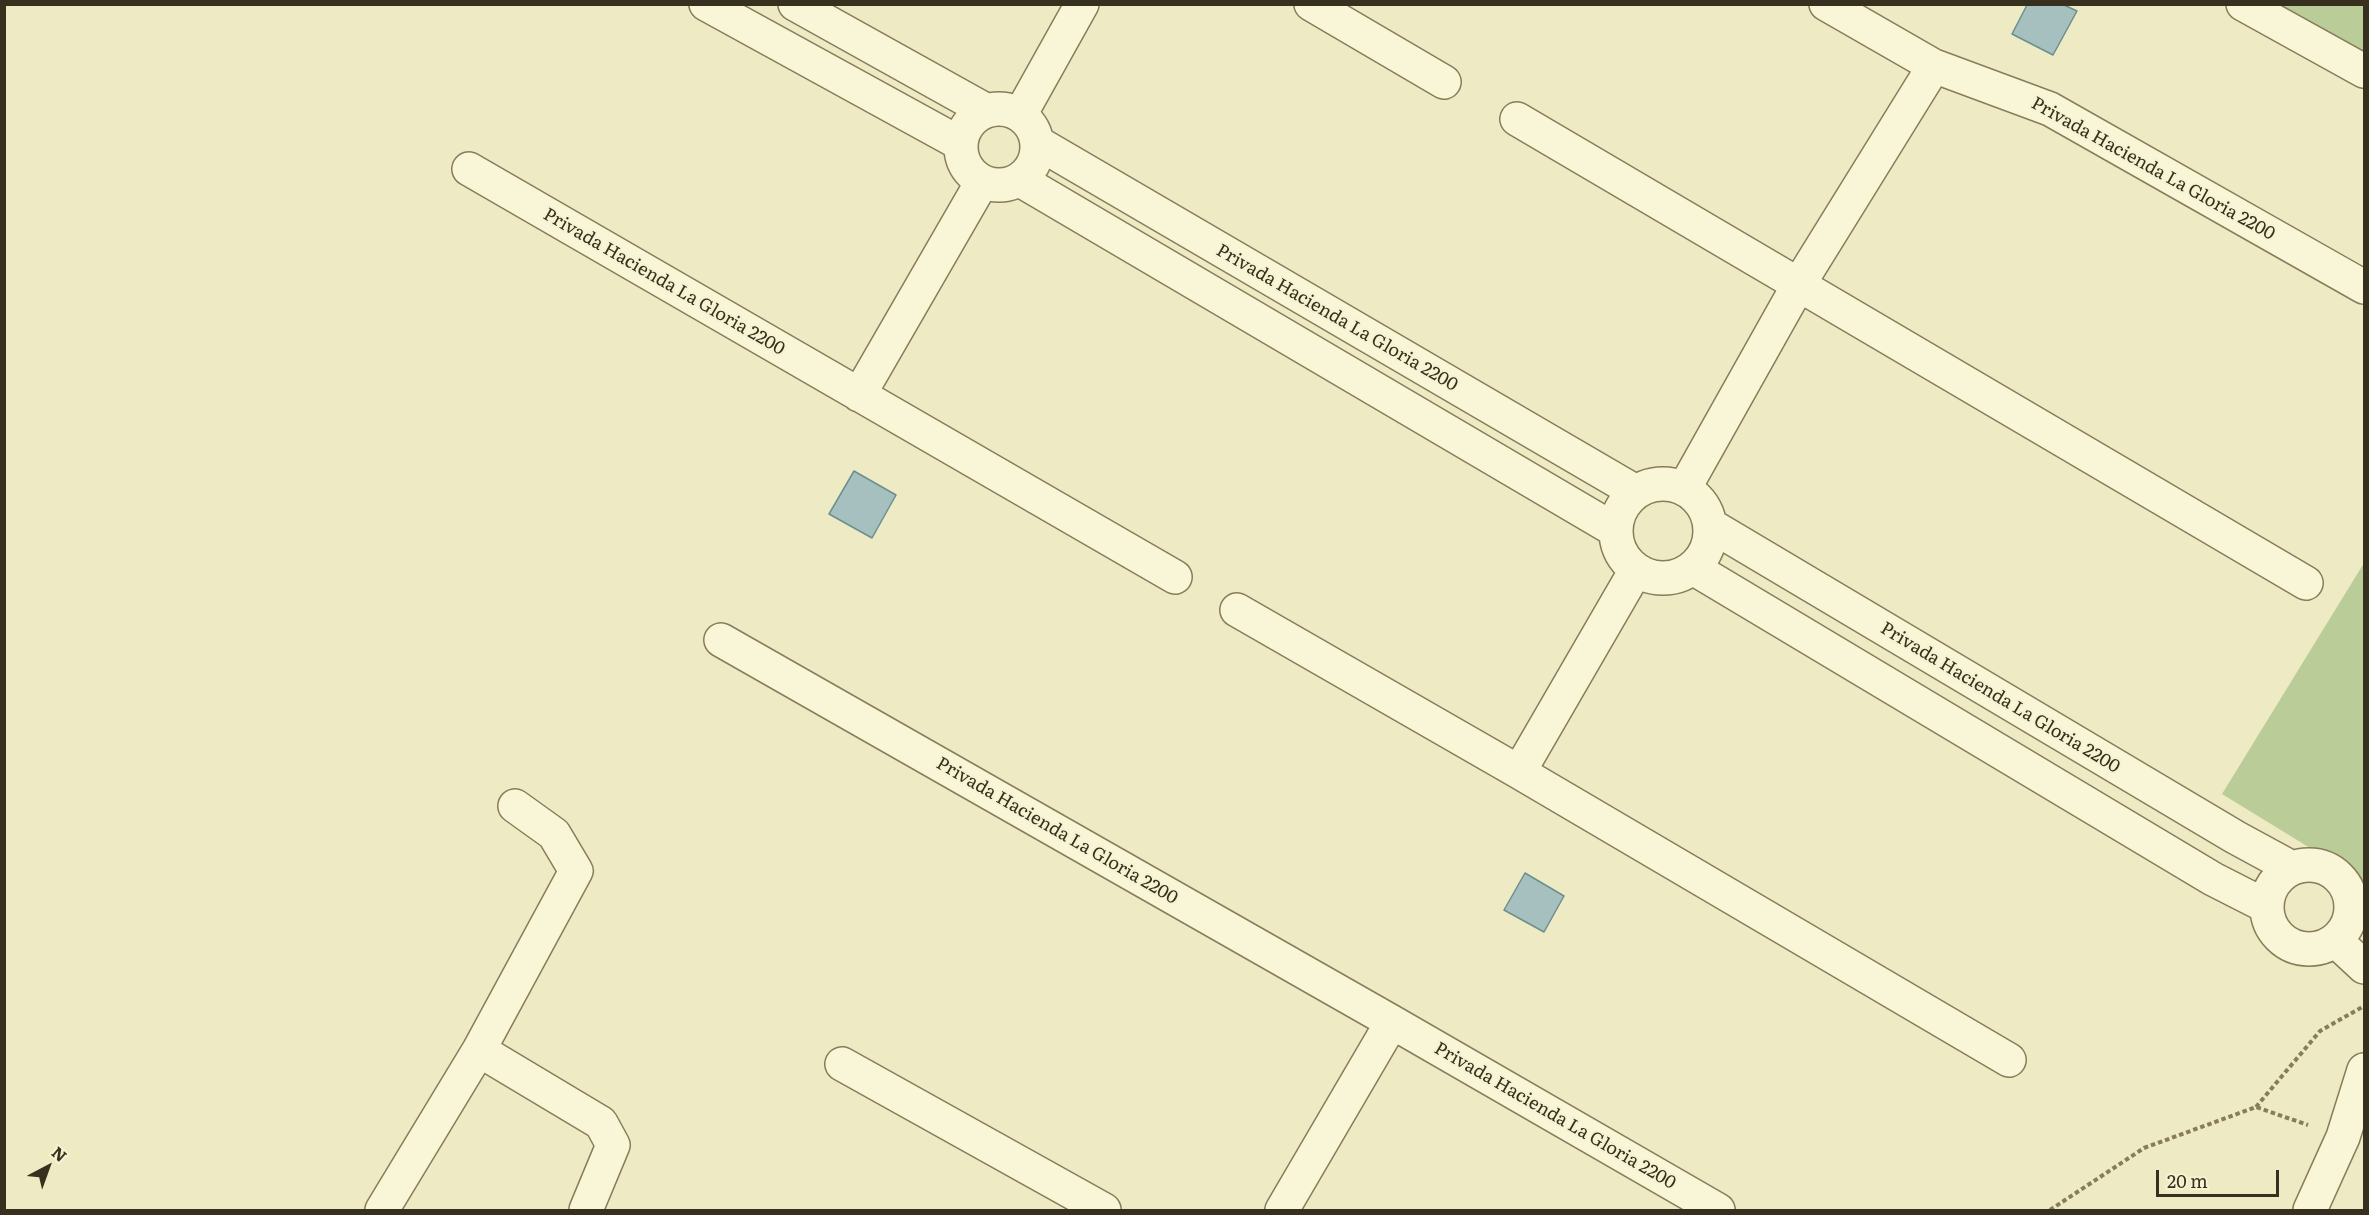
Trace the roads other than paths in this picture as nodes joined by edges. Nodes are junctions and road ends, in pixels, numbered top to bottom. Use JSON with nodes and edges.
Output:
{"nodes":[{"id":1,"x":706,"y":4,"type":"edge"},
{"id":2,"x":795,"y":4,"type":"edge"},
{"id":3,"x":1082,"y":4,"type":"edge"},
{"id":4,"x":1311,"y":4,"type":"edge"},
{"id":5,"x":1826,"y":4,"type":"edge"},
{"id":6,"x":2243,"y":4,"type":"edge"},
{"id":7,"x":1934,"y":66,"type":"junction"},
{"id":8,"x":2364,"y":71,"type":"edge"},
{"id":9,"x":1444,"y":82,"type":"dead end"},
{"id":10,"x":987,"y":111,"type":"junction"},
{"id":11,"x":1020,"y":115,"type":"junction"},
{"id":12,"x":1517,"y":119,"type":"dead end"},
{"id":13,"x":1038,"y":143,"type":"junction"},
{"id":14,"x":961,"y":144,"type":"junction"},
{"id":15,"x":469,"y":169,"type":"dead end"},
{"id":16,"x":1020,"y":180,"type":"junction"},
{"id":17,"x":982,"y":182,"type":"junction"},
{"id":18,"x":1799,"y":284,"type":"junction"},
{"id":19,"x":2364,"y":287,"type":"edge"},
{"id":20,"x":859,"y":395,"type":"junction"},
{"id":21,"x":1684,"y":489,"type":"junction"},
{"id":22,"x":1636,"y":492,"type":"junction"},
{"id":23,"x":1710,"y":525,"type":"junction"},
{"id":24,"x":1615,"y":530,"type":"junction"},
{"id":25,"x":1693,"y":568,"type":"junction"},
{"id":26,"x":1636,"y":570,"type":"junction"},
{"id":27,"x":1175,"y":577,"type":"dead end"},
{"id":28,"x":2306,"y":582,"type":"dead end"},
{"id":29,"x":1237,"y":610,"type":"dead end"},
{"id":30,"x":722,"y":640,"type":"dead end"},
{"id":31,"x":1519,"y":772,"type":"junction"},
{"id":32,"x":515,"y":806,"type":"dead end"},
{"id":33,"x":2292,"y":868,"type":"junction"},
{"id":34,"x":2266,"y":906,"type":"junction"},
{"id":35,"x":2358,"y":910,"type":"edge"},
{"id":36,"x":2335,"y":940,"type":"junction"},
{"id":37,"x":2364,"y":967,"type":"edge"},
{"id":38,"x":1392,"y":1022,"type":"junction"},
{"id":39,"x":479,"y":1050,"type":"junction"},
{"id":40,"x":2009,"y":1060,"type":"dead end"},
{"id":41,"x":842,"y":1065,"type":"dead end"},
{"id":42,"x":2364,"y":1071,"type":"edge"},
{"id":43,"x":382,"y":1210,"type":"edge"},
{"id":44,"x":586,"y":1210,"type":"edge"},
{"id":45,"x":1104,"y":1210,"type":"edge"},
{"id":46,"x":1282,"y":1210,"type":"edge"},
{"id":47,"x":1718,"y":1210,"type":"edge"},
{"id":48,"x":2310,"y":1210,"type":"edge"}],
"edges":[{"from":1,"to":14,"type":"street"},
{"from":2,"to":10,"type":"street"},
{"from":3,"to":11,"type":"street"},
{"from":4,"to":9,"type":"street"},
{"from":5,"to":7,"type":"street","name":"Privada Hacienda La Gloria 2200"},
{"from":6,"to":8,"type":"street"},
{"from":7,"to":18,"type":"street"},
{"from":7,"to":19,"type":"street","name":"Privada Hacienda La Gloria 2200"},
{"from":10,"to":11,"type":"street"},
{"from":10,"to":14,"type":"street"},
{"from":11,"to":13,"type":"street"},
{"from":12,"to":18,"type":"street"},
{"from":13,"to":16,"type":"street"},
{"from":13,"to":22,"type":"street","name":"Privada Hacienda La Gloria 2200"},
{"from":14,"to":17,"type":"street"},
{"from":15,"to":20,"type":"street","name":"Privada Hacienda La Gloria 2200"},
{"from":16,"to":17,"type":"street"},
{"from":16,"to":24,"type":"street"},
{"from":17,"to":20,"type":"street"},
{"from":18,"to":21,"type":"street"},
{"from":18,"to":28,"type":"street"},
{"from":20,"to":27,"type":"street","name":"Privada Hacienda La Gloria 2200"},
{"from":21,"to":22,"type":"street"},
{"from":21,"to":23,"type":"street"},
{"from":22,"to":24,"type":"street"},
{"from":23,"to":25,"type":"street"},
{"from":23,"to":33,"type":"street","name":"Privada Hacienda La Gloria 2200"},
{"from":24,"to":26,"type":"street"},
{"from":25,"to":26,"type":"street"},
{"from":25,"to":34,"type":"street"},
{"from":26,"to":31,"type":"street"},
{"from":29,"to":31,"type":"street"},
{"from":30,"to":38,"type":"street","name":"Privada Hacienda La Gloria 2200"},
{"from":31,"to":40,"type":"street"},
{"from":32,"to":39,"type":"street"},
{"from":33,"to":34,"type":"street"},
{"from":33,"to":35,"type":"street"},
{"from":34,"to":36,"type":"street"},
{"from":35,"to":36,"type":"street"},
{"from":36,"to":37,"type":"street"},
{"from":38,"to":46,"type":"street"},
{"from":38,"to":47,"type":"street","name":"Privada Hacienda La Gloria 2200"},
{"from":39,"to":43,"type":"street"},
{"from":39,"to":44,"type":"street"},
{"from":41,"to":45,"type":"street"},
{"from":42,"to":48,"type":"street"}]}
